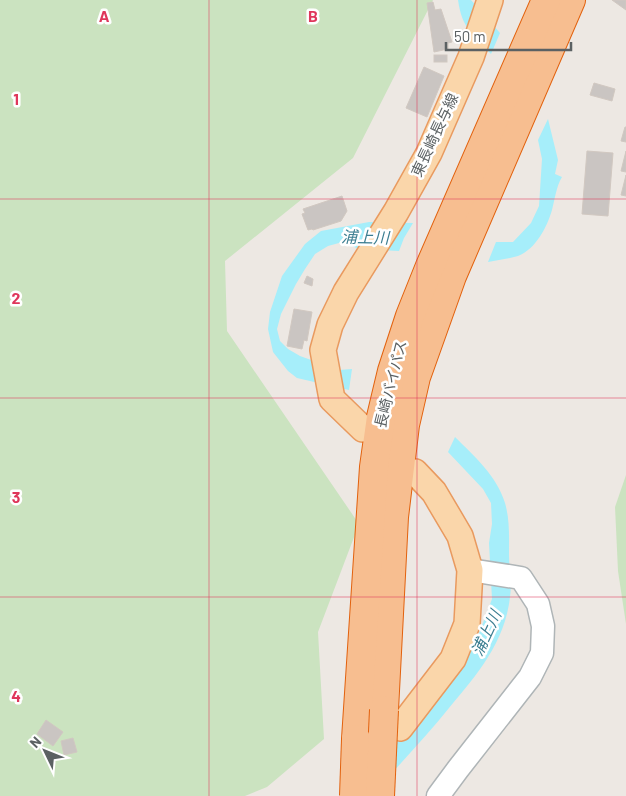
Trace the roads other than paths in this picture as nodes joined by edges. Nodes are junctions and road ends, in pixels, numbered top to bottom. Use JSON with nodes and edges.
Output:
{"nodes":[{"id":1,"x":490,"y":0,"type":"edge"},
{"id":2,"x":546,"y":0,"type":"edge"},
{"id":3,"x":571,"y":0,"type":"edge"},
{"id":4,"x":363,"y":429,"type":"dead end"},
{"id":5,"x":415,"y":472,"type":"dead end"},
{"id":6,"x":476,"y":570,"type":"junction"},
{"id":7,"x":392,"y":719,"type":"junction"},
{"id":8,"x":354,"y":796,"type":"edge"},
{"id":9,"x":380,"y":796,"type":"edge"},
{"id":10,"x":438,"y":796,"type":"edge"}],
"edges":[{"from":1,"to":4,"type":"main road","name":"東長崎長与線"},
{"from":2,"to":8,"type":"highway","name":"長崎バイパス","bridge":true},
{"from":3,"to":7,"type":"highway","name":"長崎バイパス"},
{"from":5,"to":6,"type":"main road"},
{"from":6,"to":7,"type":"main road"},
{"from":6,"to":10,"type":"street"},
{"from":7,"to":9,"type":"highway","name":"長崎バイパス","bridge":true}]}
